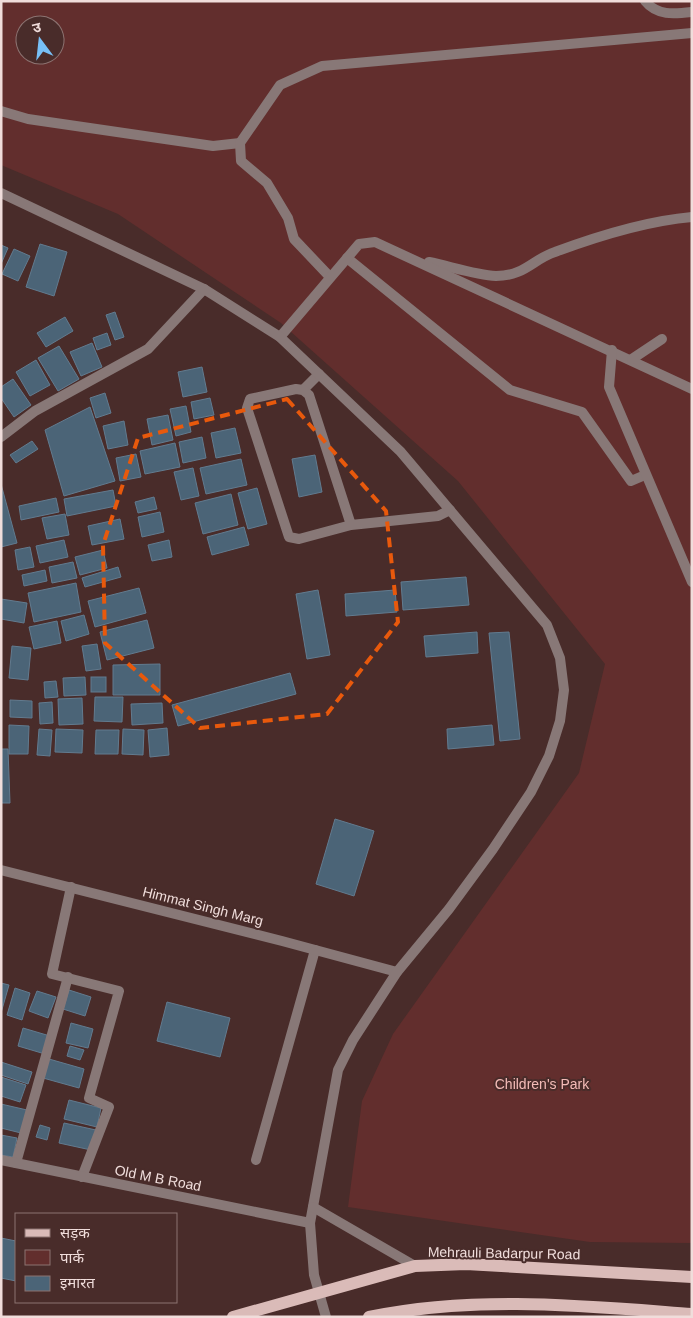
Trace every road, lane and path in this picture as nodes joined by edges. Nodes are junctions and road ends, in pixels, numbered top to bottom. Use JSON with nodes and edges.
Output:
{"nodes":[{"id":1,"x":645,"y":1,"type":"edge"},
{"id":2,"x":692,"y":12,"type":"edge"},
{"id":3,"x":692,"y":33,"type":"edge"},
{"id":4,"x":1,"y":111,"type":"edge"},
{"id":5,"x":240,"y":143,"type":"junction"},
{"id":6,"x":1,"y":193,"type":"edge"},
{"id":7,"x":692,"y":217,"type":"edge"},
{"id":8,"x":347,"y":258,"type":"junction"},
{"id":9,"x":410,"y":258,"type":"junction"},
{"id":10,"x":330,"y":277,"type":"junction"},
{"id":11,"x":204,"y":289,"type":"junction"},
{"id":12,"x":280,"y":338,"type":"junction"},
{"id":13,"x":662,"y":339,"type":"dead end"},
{"id":14,"x":612,"y":350,"type":"junction"},
{"id":15,"x":632,"y":359,"type":"junction"},
{"id":16,"x":319,"y":374,"type":"junction"},
{"id":17,"x":692,"y":389,"type":"edge"},
{"id":18,"x":303,"y":390,"type":"junction"},
{"id":19,"x":1,"y":437,"type":"edge"},
{"id":20,"x":645,"y":476,"type":"junction"},
{"id":21,"x":450,"y":510,"type":"junction"},
{"id":22,"x":351,"y":525,"type":"junction"},
{"id":23,"x":692,"y":582,"type":"edge"},
{"id":24,"x":1,"y":870,"type":"edge"},
{"id":25,"x":72,"y":888,"type":"junction"},
{"id":26,"x":315,"y":950,"type":"junction"},
{"id":27,"x":397,"y":972,"type":"junction"},
{"id":28,"x":68,"y":978,"type":"junction"},
{"id":29,"x":1,"y":1160,"type":"edge"},
{"id":30,"x":256,"y":1160,"type":"dead end"},
{"id":31,"x":16,"y":1163,"type":"junction"},
{"id":32,"x":82,"y":1176,"type":"junction"},
{"id":33,"x":313,"y":1207,"type":"junction"},
{"id":34,"x":310,"y":1223,"type":"junction"},
{"id":35,"x":415,"y":1266,"type":"junction"},
{"id":36,"x":692,"y":1278,"type":"edge"},
{"id":37,"x":320,"y":1293,"type":"junction"},
{"id":38,"x":692,"y":1314,"type":"edge"},
{"id":39,"x":233,"y":1317,"type":"edge"},
{"id":40,"x":326,"y":1317,"type":"edge"},
{"id":41,"x":369,"y":1317,"type":"edge"}],
"edges":[{"from":1,"to":2,"type":"street"},
{"from":3,"to":5,"type":"street"},
{"from":4,"to":5,"type":"street"},
{"from":5,"to":10,"type":"street"},
{"from":6,"to":11,"type":"street"},
{"from":7,"to":9,"type":"street"},
{"from":8,"to":9,"type":"street"},
{"from":8,"to":10,"type":"street"},
{"from":8,"to":20,"type":"street"},
{"from":9,"to":14,"type":"street"},
{"from":10,"to":12,"type":"street"},
{"from":11,"to":12,"type":"street"},
{"from":11,"to":19,"type":"street"},
{"from":12,"to":16,"type":"street"},
{"from":13,"to":15,"type":"street"},
{"from":14,"to":15,"type":"street"},
{"from":14,"to":20,"type":"street"},
{"from":15,"to":17,"type":"street"},
{"from":16,"to":18,"type":"street"},
{"from":16,"to":21,"type":"street"},
{"from":18,"to":22,"type":"street"},
{"from":18,"to":22,"type":"street"},
{"from":20,"to":23,"type":"street"},
{"from":21,"to":22,"type":"street"},
{"from":21,"to":27,"type":"street"},
{"from":24,"to":25,"type":"street","name":"Himmat Singh Marg"},
{"from":25,"to":26,"type":"street","name":"Himmat Singh Marg"},
{"from":25,"to":28,"type":"street"},
{"from":26,"to":27,"type":"street","name":"Himmat Singh Marg"},
{"from":26,"to":30,"type":"street"},
{"from":27,"to":33,"type":"street"},
{"from":28,"to":31,"type":"street"},
{"from":28,"to":32,"type":"street"},
{"from":29,"to":31,"type":"street","name":"Old M B Road"},
{"from":31,"to":32,"type":"street","name":"Old M B Road"},
{"from":32,"to":34,"type":"street","name":"Old M B Road"},
{"from":33,"to":34,"type":"street"},
{"from":33,"to":35,"type":"street"},
{"from":34,"to":37,"type":"street"},
{"from":35,"to":36,"type":"main road","name":"Mehrauli Badarpur Road"},
{"from":35,"to":37,"type":"main road","name":"Mehrauli Badarpur Road"},
{"from":37,"to":39,"type":"main road","name":"Mehrauli Badarpur Road"},
{"from":37,"to":40,"type":"street"},
{"from":38,"to":41,"type":"main road"}]}
